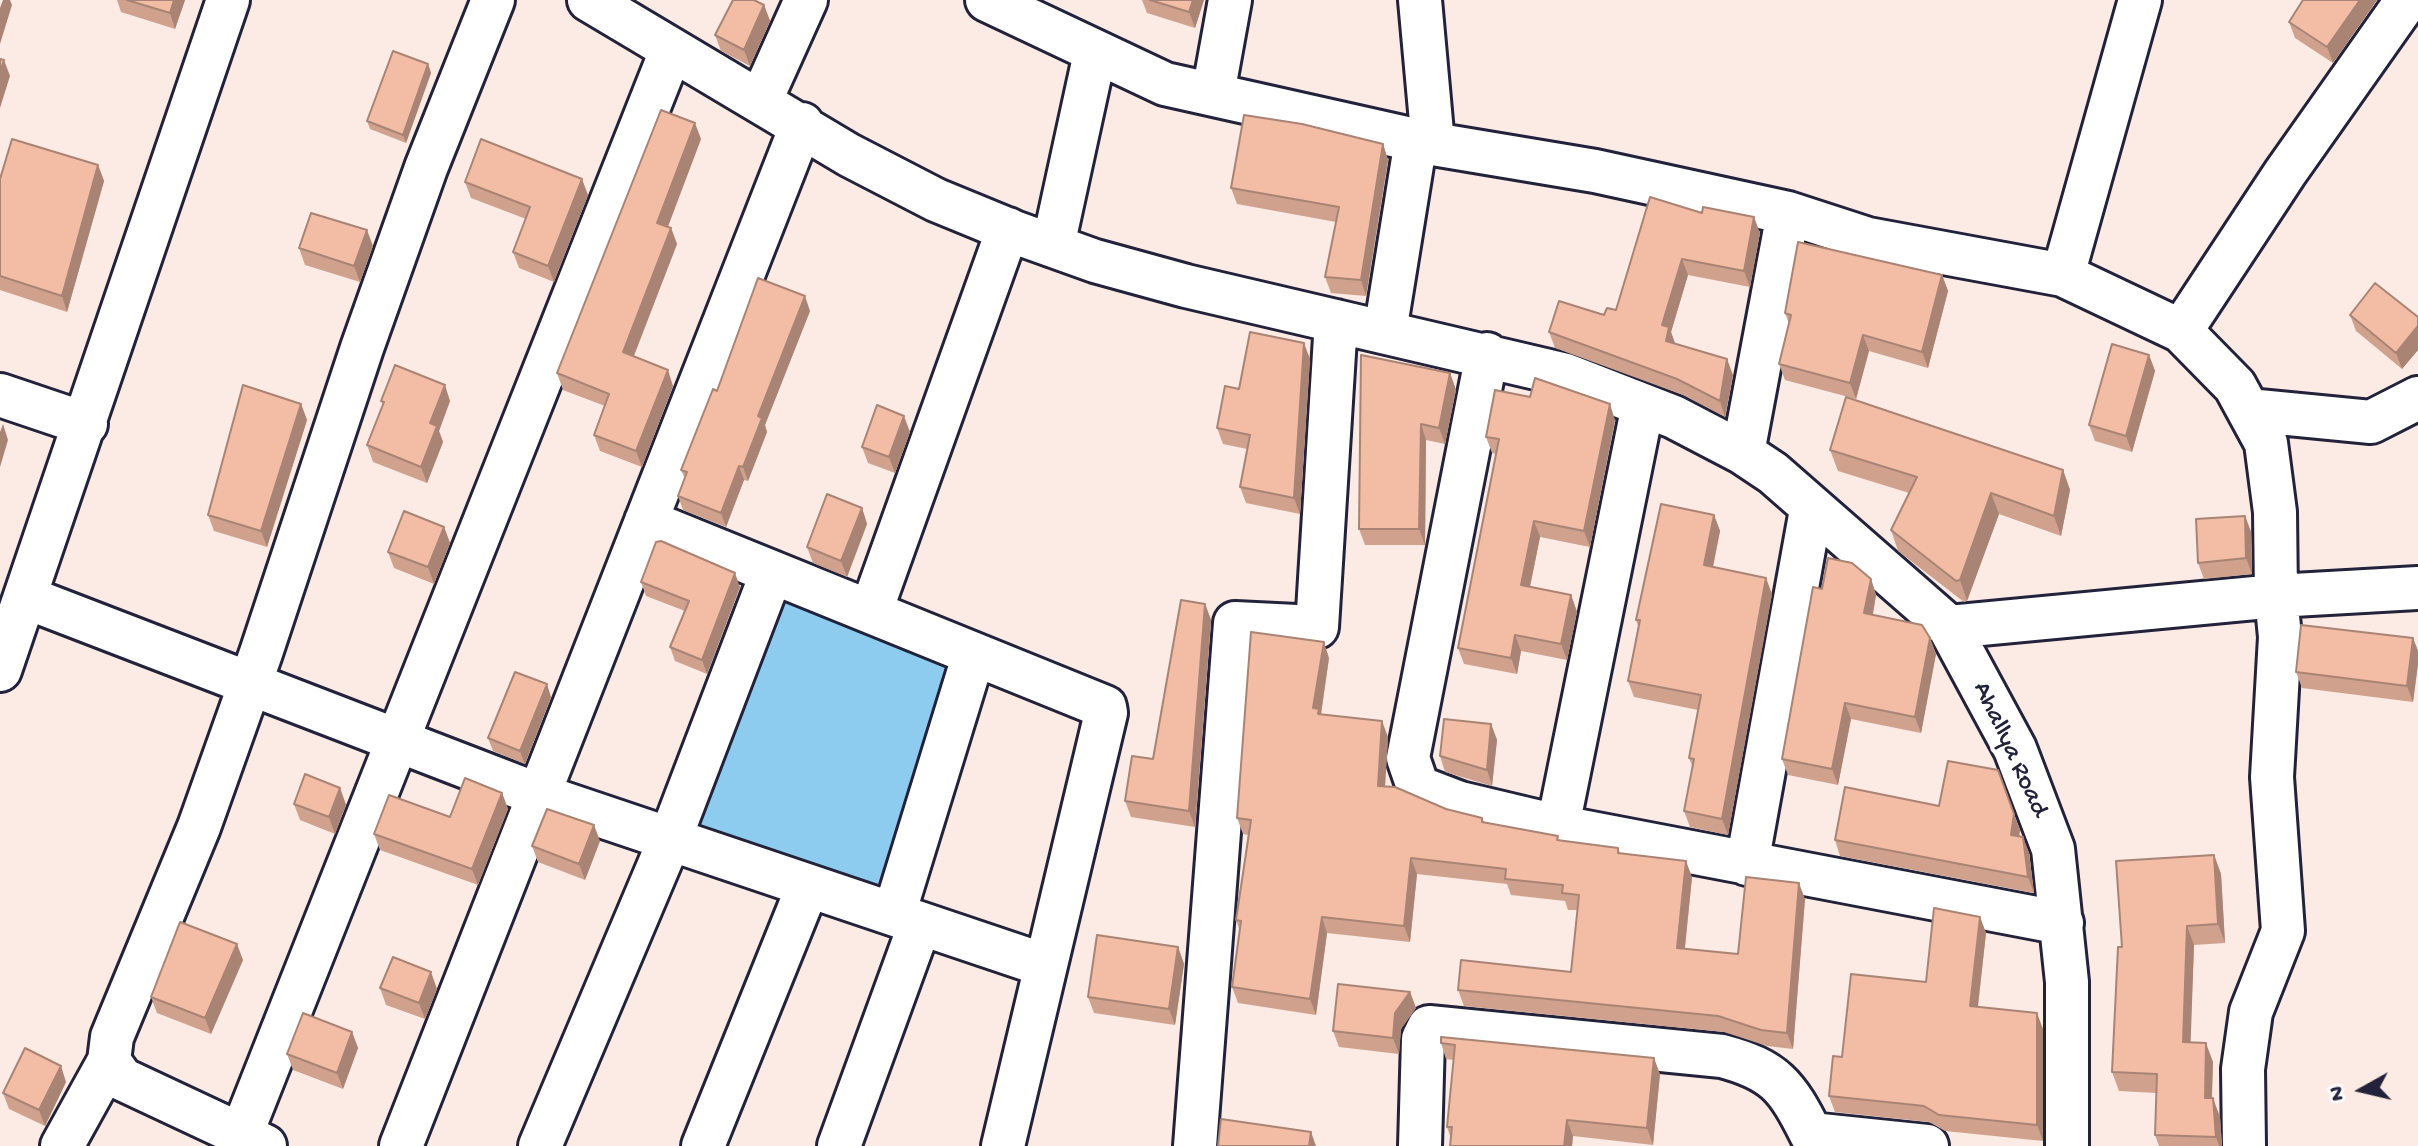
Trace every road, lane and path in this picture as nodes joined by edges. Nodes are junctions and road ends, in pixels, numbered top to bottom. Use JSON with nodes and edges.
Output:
{"nodes":[{"id":1,"x":228,"y":0,"type":"edge"},
{"id":2,"x":493,"y":0,"type":"edge"},
{"id":3,"x":589,"y":0,"type":"edge"},
{"id":4,"x":806,"y":0,"type":"edge"},
{"id":5,"x":987,"y":0,"type":"edge"},
{"id":6,"x":1230,"y":0,"type":"edge"},
{"id":7,"x":1420,"y":0,"type":"edge"},
{"id":8,"x":2140,"y":0,"type":"edge"},
{"id":9,"x":2408,"y":10,"type":"edge"},
{"id":10,"x":671,"y":51,"type":"junction"},
{"id":11,"x":1095,"y":53,"type":"junction"},
{"id":12,"x":1213,"y":94,"type":"junction"},
{"id":13,"x":761,"y":100,"type":"junction"},
{"id":14,"x":802,"y":124,"type":"junction"},
{"id":15,"x":1424,"y":142,"type":"junction"},
{"id":16,"x":1788,"y":213,"type":"junction"},
{"id":17,"x":1008,"y":229,"type":"junction"},
{"id":18,"x":1053,"y":246,"type":"junction"},
{"id":19,"x":2063,"y":275,"type":"junction"},
{"id":20,"x":1336,"y":321,"type":"junction"},
{"id":21,"x":2181,"y":331,"type":"junction"},
{"id":22,"x":1385,"y":332,"type":"junction"},
{"id":23,"x":1487,"y":354,"type":"junction"},
{"id":24,"x":0,"y":395,"type":"edge"},
{"id":25,"x":2418,"y":398,"type":"edge"},
{"id":26,"x":1643,"y":405,"type":"junction"},
{"id":27,"x":2248,"y":410,"type":"junction"},
{"id":28,"x":86,"y":424,"type":"junction"},
{"id":29,"x":1743,"y":453,"type":"junction"},
{"id":30,"x":1811,"y":510,"type":"junction"},
{"id":31,"x":646,"y":521,"type":"junction"},
{"id":32,"x":772,"y":572,"type":"junction"},
{"id":33,"x":2418,"y":588,"type":"edge"},
{"id":34,"x":2276,"y":596,"type":"junction"},
{"id":35,"x":25,"y":597,"type":"junction"},
{"id":36,"x":871,"y":611,"type":"junction"},
{"id":37,"x":1949,"y":627,"type":"junction"},
{"id":38,"x":974,"y":654,"type":"junction"},
{"id":39,"x":0,"y":670,"type":"edge"},
{"id":40,"x":250,"y":683,"type":"junction"},
{"id":41,"x":397,"y":741,"type":"junction"},
{"id":42,"x":539,"y":795,"type":"junction"},
{"id":43,"x":1558,"y":826,"type":"junction"},
{"id":44,"x":670,"y":839,"type":"junction"},
{"id":45,"x":1747,"y":864,"type":"junction"},
{"id":46,"x":808,"y":886,"type":"junction"},
{"id":47,"x":907,"y":919,"type":"junction"},
{"id":48,"x":2062,"y":923,"type":"junction"},
{"id":49,"x":1044,"y":965,"type":"junction"},
{"id":50,"x":109,"y":1061,"type":"junction"},
{"id":51,"x":253,"y":1140,"type":"edge"},
{"id":52,"x":1811,"y":1140,"type":"edge"},
{"id":53,"x":62,"y":1146,"type":"edge"},
{"id":54,"x":401,"y":1146,"type":"edge"},
{"id":55,"x":540,"y":1146,"type":"edge"},
{"id":56,"x":703,"y":1146,"type":"edge"},
{"id":57,"x":839,"y":1146,"type":"edge"},
{"id":58,"x":1003,"y":1146,"type":"edge"},
{"id":59,"x":1195,"y":1146,"type":"edge"},
{"id":60,"x":1420,"y":1146,"type":"edge"},
{"id":61,"x":1927,"y":1146,"type":"edge"},
{"id":62,"x":2067,"y":1146,"type":"edge"},
{"id":63,"x":2244,"y":1146,"type":"edge"}],
"edges":[{"from":1,"to":28,"type":"street"},
{"from":2,"to":40,"type":"street"},
{"from":3,"to":10,"type":"street","name":"Ahallya Road"},
{"from":4,"to":13,"type":"street"},
{"from":5,"to":11,"type":"street"},
{"from":6,"to":12,"type":"street"},
{"from":7,"to":15,"type":"street"},
{"from":8,"to":19,"type":"street"},
{"from":9,"to":21,"type":"street"},
{"from":10,"to":13,"type":"street","name":"Ahallya Road"},
{"from":10,"to":41,"type":"street"},
{"from":11,"to":12,"type":"street"},
{"from":11,"to":18,"type":"street"},
{"from":12,"to":15,"type":"street"},
{"from":13,"to":14,"type":"street","name":"Ahallya Road"},
{"from":14,"to":17,"type":"street","name":"Ahallya Road"},
{"from":14,"to":31,"type":"street"},
{"from":15,"to":16,"type":"street"},
{"from":15,"to":22,"type":"street"},
{"from":16,"to":19,"type":"street"},
{"from":16,"to":29,"type":"street"},
{"from":17,"to":18,"type":"street","name":"Ahallya Road"},
{"from":17,"to":36,"type":"street"},
{"from":18,"to":20,"type":"street","name":"Ahallya Road"},
{"from":19,"to":21,"type":"street"},
{"from":20,"to":22,"type":"street","name":"Ahallya Road"},
{"from":20,"to":59,"type":"street"},
{"from":21,"to":27,"type":"street"},
{"from":22,"to":23,"type":"street","name":"Ahallya Road"},
{"from":23,"to":26,"type":"street","name":"Ahallya Road"},
{"from":23,"to":43,"type":"street"},
{"from":24,"to":28,"type":"street"},
{"from":25,"to":27,"type":"street"},
{"from":26,"to":29,"type":"street","name":"Ahallya Road"},
{"from":26,"to":43,"type":"street"},
{"from":27,"to":34,"type":"street"},
{"from":28,"to":35,"type":"street"},
{"from":29,"to":30,"type":"street","name":"Ahallya Road"},
{"from":30,"to":37,"type":"street","name":"Ahallya Road"},
{"from":30,"to":45,"type":"street"},
{"from":31,"to":32,"type":"street"},
{"from":31,"to":42,"type":"street"},
{"from":32,"to":36,"type":"street"},
{"from":32,"to":44,"type":"street"},
{"from":33,"to":34,"type":"street"},
{"from":34,"to":37,"type":"street"},
{"from":34,"to":63,"type":"street"},
{"from":35,"to":39,"type":"street"},
{"from":35,"to":40,"type":"street"},
{"from":36,"to":38,"type":"street"},
{"from":37,"to":48,"type":"street","name":"Ahallya Road"},
{"from":38,"to":47,"type":"street"},
{"from":38,"to":49,"type":"street"},
{"from":40,"to":41,"type":"street"},
{"from":40,"to":50,"type":"street"},
{"from":41,"to":42,"type":"street"},
{"from":41,"to":51,"type":"street"},
{"from":42,"to":44,"type":"street"},
{"from":42,"to":54,"type":"street"},
{"from":43,"to":45,"type":"street"},
{"from":44,"to":46,"type":"street"},
{"from":44,"to":55,"type":"street"},
{"from":45,"to":48,"type":"street"},
{"from":46,"to":47,"type":"street"},
{"from":46,"to":56,"type":"street"},
{"from":47,"to":49,"type":"street"},
{"from":47,"to":57,"type":"street"},
{"from":48,"to":62,"type":"street","name":"Ahallya Road"},
{"from":49,"to":58,"type":"street"},
{"from":50,"to":51,"type":"street"},
{"from":50,"to":53,"type":"street"},
{"from":52,"to":60,"type":"street"},
{"from":52,"to":61,"type":"street"}]}
